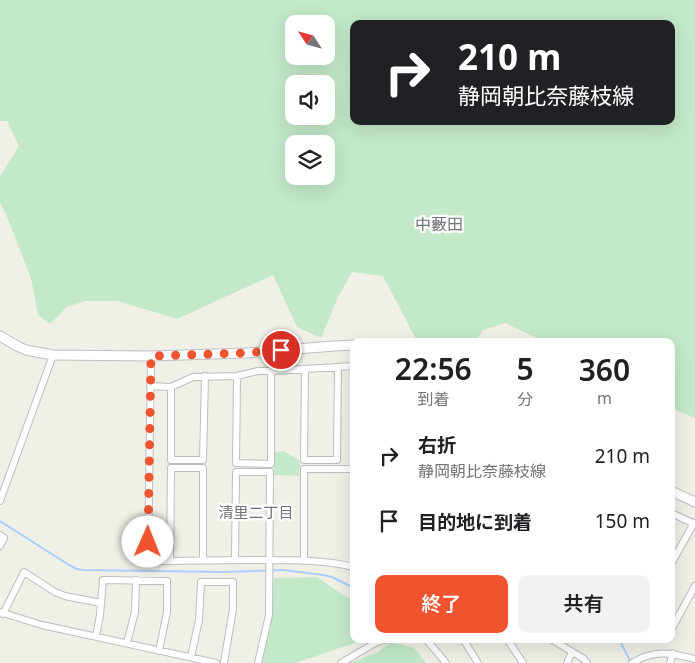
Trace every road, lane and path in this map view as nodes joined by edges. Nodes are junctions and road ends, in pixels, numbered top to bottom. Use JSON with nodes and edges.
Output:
{"nodes":[{"id":1,"x":0,"y":336,"type":"edge"},
{"id":2,"x":350,"y":345,"type":"edge"},
{"id":3,"x":52,"y":355,"type":"junction"},
{"id":4,"x":151,"y":356,"type":"junction"},
{"id":5,"x":350,"y":366,"type":"edge"},
{"id":6,"x":338,"y":367,"type":"junction"},
{"id":7,"x":305,"y":369,"type":"junction"},
{"id":8,"x":271,"y":371,"type":"junction"},
{"id":9,"x":204,"y":376,"type":"junction"},
{"id":10,"x":237,"y":376,"type":"junction"},
{"id":11,"x":150,"y":386,"type":"junction"},
{"id":12,"x":171,"y":387,"type":"junction"},
{"id":13,"x":350,"y":469,"type":"edge"},
{"id":14,"x":675,"y":495,"type":"edge"},
{"id":15,"x":0,"y":501,"type":"edge"},
{"id":16,"x":695,"y":502,"type":"edge"},
{"id":17,"x":675,"y":514,"type":"edge"},
{"id":18,"x":694,"y":523,"type":"edge"},
{"id":19,"x":0,"y":535,"type":"edge"},
{"id":20,"x":0,"y":546,"type":"edge"},
{"id":21,"x":675,"y":557,"type":"edge"},
{"id":22,"x":203,"y":560,"type":"junction"},
{"id":23,"x":236,"y":560,"type":"junction"},
{"id":24,"x":270,"y":560,"type":"junction"},
{"id":25,"x":170,"y":561,"type":"junction"},
{"id":26,"x":304,"y":561,"type":"junction"},
{"id":27,"x":350,"y":567,"type":"edge"},
{"id":28,"x":136,"y":580,"type":"junction"},
{"id":29,"x":695,"y":586,"type":"edge"},
{"id":30,"x":101,"y":603,"type":"junction"},
{"id":31,"x":2,"y":613,"type":"edge"},
{"id":32,"x":675,"y":623,"type":"edge"},
{"id":33,"x":96,"y":636,"type":"junction"},
{"id":34,"x":127,"y":643,"type":"junction"},
{"id":35,"x":375,"y":643,"type":"edge"},
{"id":36,"x":429,"y":643,"type":"edge"},
{"id":37,"x":466,"y":643,"type":"edge"},
{"id":38,"x":510,"y":643,"type":"edge"},
{"id":39,"x":557,"y":643,"type":"edge"},
{"id":40,"x":159,"y":651,"type":"junction"},
{"id":41,"x":572,"y":652,"type":"junction"},
{"id":42,"x":673,"y":654,"type":"junction"},
{"id":43,"x":191,"y":657,"type":"junction"},
{"id":44,"x":695,"y":659,"type":"edge"},
{"id":45,"x":634,"y":662,"type":"edge"},
{"id":46,"x":216,"y":663,"type":"edge"},
{"id":47,"x":224,"y":663,"type":"edge"},
{"id":48,"x":258,"y":663,"type":"edge"},
{"id":49,"x":341,"y":663,"type":"edge"},
{"id":50,"x":446,"y":663,"type":"edge"},
{"id":51,"x":478,"y":663,"type":"edge"},
{"id":52,"x":523,"y":663,"type":"edge"},
{"id":53,"x":567,"y":663,"type":"edge"},
{"id":54,"x":587,"y":663,"type":"edge"},
{"id":55,"x":670,"y":663,"type":"edge"}],
"edges":[{"from":1,"to":3,"type":"main road"},
{"from":2,"to":4,"type":"main road"},
{"from":3,"to":4,"type":"main road"},
{"from":3,"to":15,"type":"street"},
{"from":4,"to":11,"type":"street"},
{"from":5,"to":6,"type":"street"},
{"from":6,"to":7,"type":"street"},
{"from":6,"to":7,"type":"street"},
{"from":7,"to":8,"type":"street"},
{"from":8,"to":10,"type":"street"},
{"from":8,"to":10,"type":"street"},
{"from":9,"to":10,"type":"street"},
{"from":9,"to":12,"type":"street"},
{"from":9,"to":12,"type":"street"},
{"from":11,"to":12,"type":"street"},
{"from":11,"to":25,"type":"street"},
{"from":13,"to":26,"type":"street"},
{"from":14,"to":16,"type":"main road"},
{"from":17,"to":18,"type":"street"},
{"from":18,"to":21,"type":"street"},
{"from":19,"to":20,"type":"street"},
{"from":22,"to":23,"type":"street"},
{"from":22,"to":25,"type":"street"},
{"from":22,"to":25,"type":"street"},
{"from":23,"to":24,"type":"street"},
{"from":23,"to":24,"type":"street"},
{"from":24,"to":26,"type":"street"},
{"from":24,"to":48,"type":"street"},
{"from":26,"to":27,"type":"street"},
{"from":28,"to":30,"type":"street"},
{"from":28,"to":34,"type":"street"},
{"from":28,"to":40,"type":"street"},
{"from":29,"to":32,"type":"street"},
{"from":30,"to":31,"type":"street"},
{"from":30,"to":33,"type":"street"},
{"from":31,"to":33,"type":"street"},
{"from":33,"to":34,"type":"street"},
{"from":34,"to":40,"type":"street"},
{"from":35,"to":49,"type":"street"},
{"from":36,"to":50,"type":"street"},
{"from":37,"to":51,"type":"street"},
{"from":38,"to":52,"type":"street"},
{"from":39,"to":41,"type":"street"},
{"from":40,"to":43,"type":"street"},
{"from":41,"to":53,"type":"street"},
{"from":41,"to":54,"type":"street"},
{"from":42,"to":44,"type":"street"},
{"from":42,"to":45,"type":"street"},
{"from":42,"to":55,"type":"street"},
{"from":43,"to":46,"type":"street"},
{"from":43,"to":47,"type":"street"}]}
